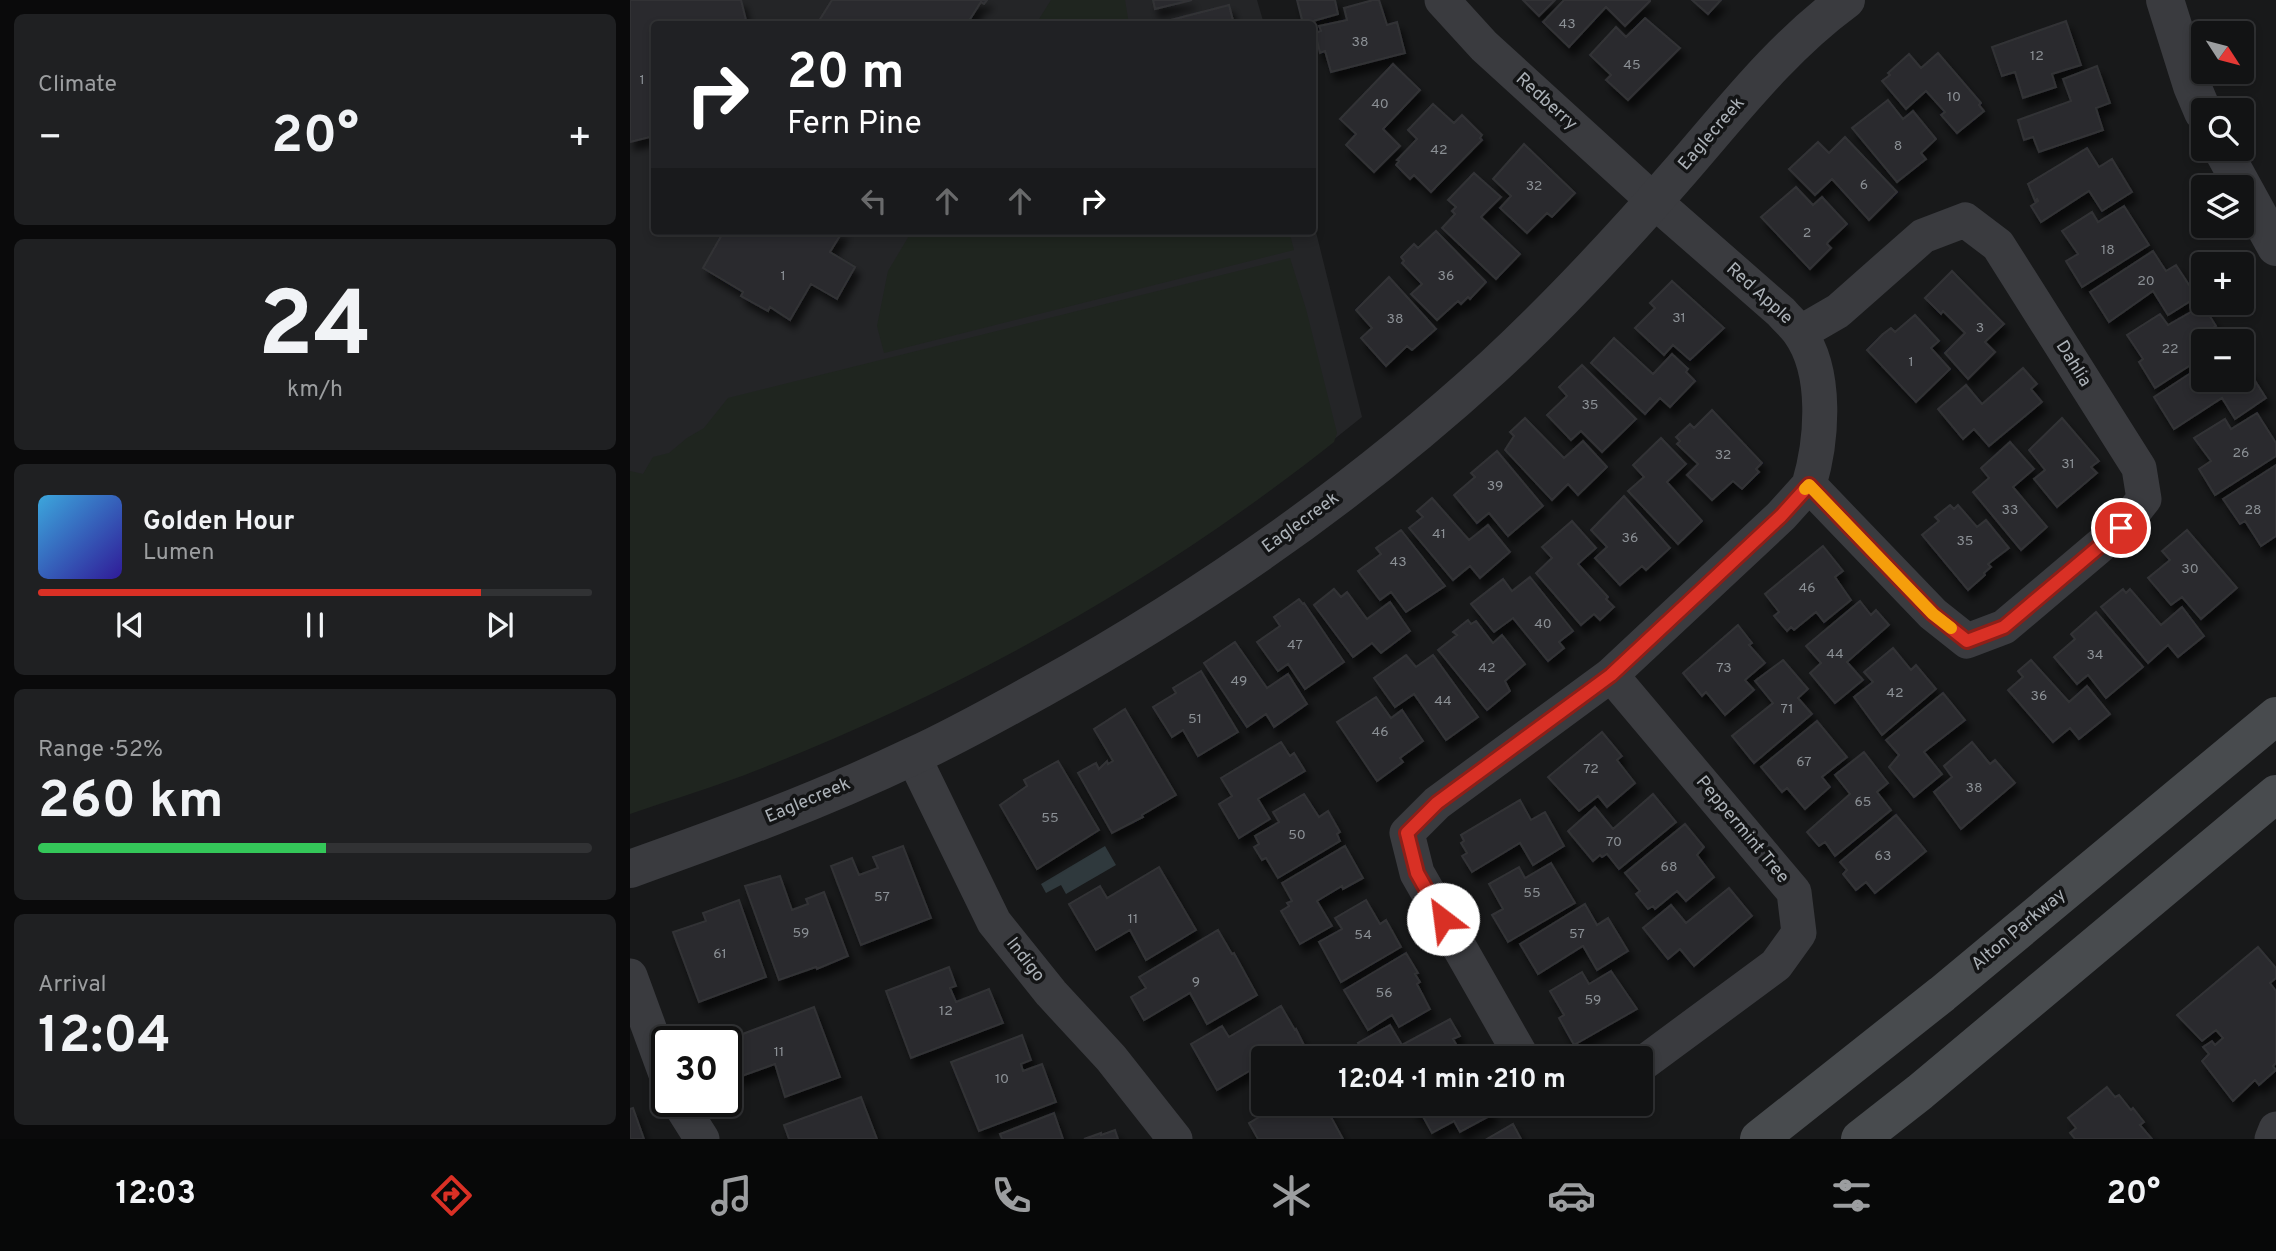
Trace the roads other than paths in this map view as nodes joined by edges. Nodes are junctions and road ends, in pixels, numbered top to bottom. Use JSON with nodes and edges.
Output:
{"nodes":[{"id":1,"x":1442,"y":0,"type":"edge"},
{"id":2,"x":1846,"y":0,"type":"edge"},
{"id":3,"x":2165,"y":0,"type":"edge"},
{"id":4,"x":2197,"y":98,"type":"edge"},
{"id":5,"x":2229,"y":161,"type":"edge"},
{"id":6,"x":1654,"y":201,"type":"junction"},
{"id":7,"x":2276,"y":247,"type":"edge"},
{"id":8,"x":1800,"y":333,"type":"junction"},
{"id":9,"x":1809,"y":485,"type":"junction"},
{"id":10,"x":1611,"y":675,"type":"junction"},
{"id":11,"x":2276,"y":716,"type":"edge"},
{"id":12,"x":913,"y":756,"type":"junction"},
{"id":13,"x":2276,"y":794,"type":"edge"},
{"id":14,"x":630,"y":869,"type":"edge"},
{"id":15,"x":630,"y":976,"type":"edge"},
{"id":16,"x":651,"y":1033,"type":"edge"},
{"id":17,"x":1516,"y":1046,"type":"edge"},
{"id":18,"x":1653,"y":1056,"type":"edge"},
{"id":19,"x":688,"y":1117,"type":"edge"},
{"id":20,"x":2276,"y":1129,"type":"edge"},
{"id":21,"x":702,"y":1139,"type":"edge"},
{"id":22,"x":1175,"y":1139,"type":"edge"},
{"id":23,"x":1759,"y":1139,"type":"edge"},
{"id":24,"x":1860,"y":1139,"type":"edge"},
{"id":25,"x":2272,"y":1139,"type":"edge"}],
"edges":[{"from":1,"to":6,"type":"street","name":"Redberry"},
{"from":2,"to":6,"type":"street","name":"Eaglecreek"},
{"from":3,"to":4,"type":"street"},
{"from":5,"to":7,"type":"street"},
{"from":6,"to":8,"type":"street","name":"Red Apple"},
{"from":6,"to":12,"type":"street","name":"Eaglecreek"},
{"from":8,"to":9,"type":"street","name":"Red Apple"},
{"from":8,"to":9,"type":"street","name":"Dahlia"},
{"from":9,"to":10,"type":"street"},
{"from":10,"to":17,"type":"street"},
{"from":10,"to":18,"type":"street","name":"Peppermint Tree"},
{"from":11,"to":23,"type":"main road","name":"Alton Parkway"},
{"from":12,"to":14,"type":"street","name":"Eaglecreek"},
{"from":12,"to":22,"type":"street","name":"Indigo"},
{"from":13,"to":24,"type":"main road"},
{"from":15,"to":16,"type":"street"},
{"from":19,"to":21,"type":"street"},
{"from":20,"to":25,"type":"street"}]}
